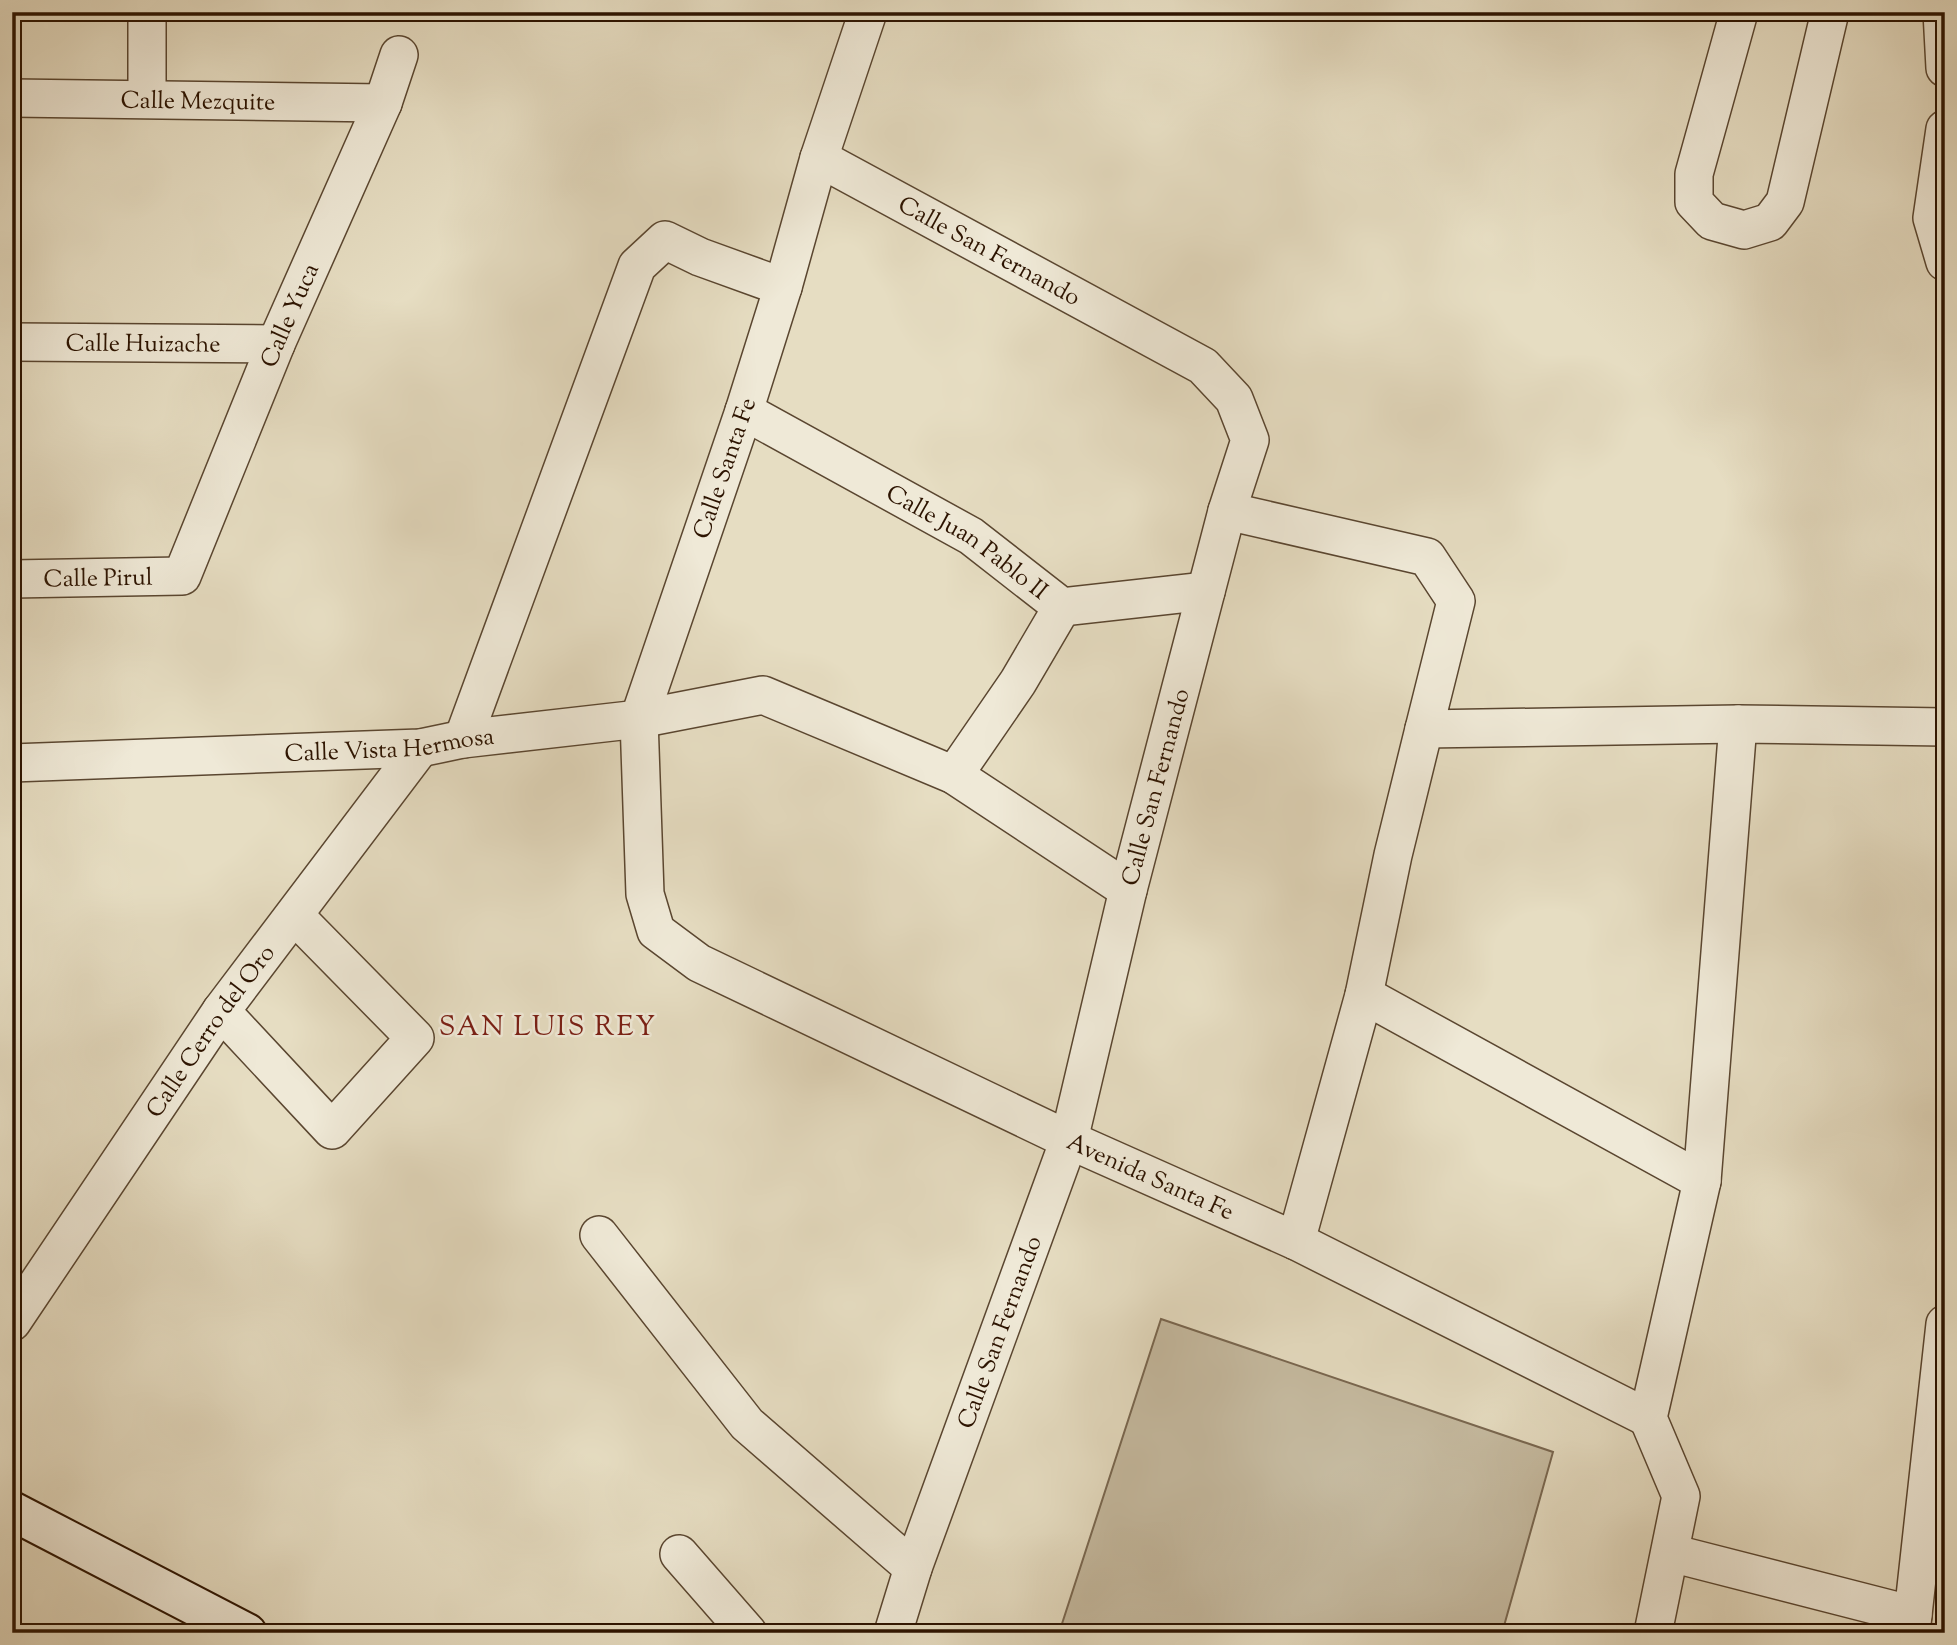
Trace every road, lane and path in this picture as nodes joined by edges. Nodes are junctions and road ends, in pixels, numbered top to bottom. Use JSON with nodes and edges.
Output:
{"nodes":[{"id":1,"x":147,"y":12,"type":"edge"},
{"id":2,"x":868,"y":12,"type":"edge"},
{"id":3,"x":1739,"y":12,"type":"edge"},
{"id":4,"x":1830,"y":12,"type":"edge"},
{"id":5,"x":1942,"y":12,"type":"edge"},
{"id":6,"x":399,"y":55,"type":"dead end"},
{"id":7,"x":1945,"y":68,"type":"edge"},
{"id":8,"x":12,"y":98,"type":"edge"},
{"id":9,"x":147,"y":99,"type":"junction"},
{"id":10,"x":383,"y":103,"type":"junction"},
{"id":11,"x":1945,"y":129,"type":"edge"},
{"id":12,"x":819,"y":158,"type":"junction"},
{"id":13,"x":1945,"y":262,"type":"edge"},
{"id":14,"x":783,"y":287,"type":"junction"},
{"id":15,"x":12,"y":342,"type":"edge"},
{"id":16,"x":276,"y":344,"type":"junction"},
{"id":17,"x":744,"y":411,"type":"junction"},
{"id":18,"x":1227,"y":511,"type":"junction"},
{"id":19,"x":183,"y":576,"type":"joint"},
{"id":20,"x":12,"y":579,"type":"edge"},
{"id":21,"x":1206,"y":592,"type":"junction"},
{"id":22,"x":1062,"y":607,"type":"junction"},
{"id":23,"x":639,"y":719,"type":"junction"},
{"id":24,"x":1738,"y":724,"type":"junction"},
{"id":25,"x":1945,"y":727,"type":"edge"},
{"id":26,"x":1424,"y":729,"type":"junction"},
{"id":27,"x":463,"y":739,"type":"junction"},
{"id":28,"x":420,"y":748,"type":"junction"},
{"id":29,"x":12,"y":763,"type":"edge"},
{"id":30,"x":954,"y":775,"type":"junction"},
{"id":31,"x":1128,"y":890,"type":"junction"},
{"id":32,"x":295,"y":916,"type":"junction"},
{"id":33,"x":656,"y":931,"type":"joint"},
{"id":34,"x":1364,"y":995,"type":"junction"},
{"id":35,"x":221,"y":1012,"type":"junction"},
{"id":36,"x":1069,"y":1140,"type":"junction"},
{"id":37,"x":1702,"y":1181,"type":"junction"},
{"id":38,"x":599,"y":1235,"type":"dead end"},
{"id":39,"x":1296,"y":1241,"type":"junction"},
{"id":40,"x":12,"y":1322,"type":"edge"},
{"id":41,"x":1945,"y":1324,"type":"edge"},
{"id":42,"x":1648,"y":1418,"type":"junction"},
{"id":43,"x":12,"y":1511,"type":"edge"},
{"id":44,"x":1671,"y":1553,"type":"junction"},
{"id":45,"x":679,"y":1554,"type":"dead end"},
{"id":46,"x":913,"y":1568,"type":"junction"},
{"id":47,"x":1912,"y":1624,"type":"edge"},
{"id":48,"x":247,"y":1633,"type":"edge"},
{"id":49,"x":748,"y":1633,"type":"edge"},
{"id":50,"x":893,"y":1633,"type":"edge"},
{"id":51,"x":1653,"y":1633,"type":"edge"}],
"edges":[{"from":1,"to":9,"type":"street"},
{"from":2,"to":12,"type":"street","name":"Calle Santa Fe"},
{"from":3,"to":4,"type":"street"},
{"from":5,"to":7,"type":"street"},
{"from":6,"to":10,"type":"street","name":"Calle Yuca"},
{"from":8,"to":9,"type":"street","name":"Calle Mezquite"},
{"from":9,"to":10,"type":"street","name":"Calle Mezquite"},
{"from":10,"to":16,"type":"street","name":"Calle Yuca"},
{"from":11,"to":13,"type":"street"},
{"from":12,"to":14,"type":"street","name":"Calle Santa Fe"},
{"from":12,"to":18,"type":"street","name":"Calle San Fernando"},
{"from":14,"to":17,"type":"street","name":"Calle Santa Fe"},
{"from":14,"to":27,"type":"street"},
{"from":15,"to":16,"type":"street","name":"Calle Huizache"},
{"from":16,"to":19,"type":"street","name":"Calle Yuca"},
{"from":17,"to":22,"type":"street","name":"Calle Juan Pablo II"},
{"from":17,"to":23,"type":"street","name":"Calle Santa Fe"},
{"from":18,"to":21,"type":"street","name":"Calle San Fernando"},
{"from":18,"to":26,"type":"street"},
{"from":19,"to":20,"type":"street","name":"Calle Pirul"},
{"from":21,"to":22,"type":"street","name":"Calle Juan Pablo II"},
{"from":21,"to":31,"type":"street","name":"Calle San Fernando"},
{"from":22,"to":30,"type":"street"},
{"from":23,"to":27,"type":"street","name":"Calle Vista Hermosa"},
{"from":23,"to":30,"type":"street","name":"Calle Vista Hermosa"},
{"from":23,"to":33,"type":"street","name":"Calle Santa Fe"},
{"from":24,"to":25,"type":"street"},
{"from":24,"to":26,"type":"street"},
{"from":24,"to":37,"type":"street"},
{"from":26,"to":34,"type":"street"},
{"from":27,"to":28,"type":"street","name":"Calle Vista Hermosa"},
{"from":28,"to":29,"type":"street","name":"Calle Vista Hermosa"},
{"from":28,"to":32,"type":"street","name":"Calle Cerro del Oro"},
{"from":30,"to":31,"type":"street"},
{"from":31,"to":36,"type":"street","name":"Calle San Fernando"},
{"from":32,"to":35,"type":"street","name":"Calle Cerro del Oro"},
{"from":32,"to":35,"type":"street"},
{"from":33,"to":36,"type":"street","name":"Avenida Santa Fe"},
{"from":34,"to":37,"type":"street"},
{"from":34,"to":39,"type":"street"},
{"from":35,"to":40,"type":"street","name":"Calle Cerro del Oro"},
{"from":36,"to":39,"type":"street","name":"Avenida Santa Fe"},
{"from":36,"to":46,"type":"street","name":"Calle San Fernando"},
{"from":37,"to":42,"type":"street"},
{"from":38,"to":46,"type":"street"},
{"from":39,"to":42,"type":"street","name":"Avenida Santa Fe"},
{"from":41,"to":47,"type":"street"},
{"from":42,"to":44,"type":"street"},
{"from":43,"to":48,"type":"street"},
{"from":44,"to":47,"type":"street"},
{"from":44,"to":51,"type":"street"},
{"from":45,"to":49,"type":"street"},
{"from":46,"to":50,"type":"street","name":"Calle San Fernando"}]}
